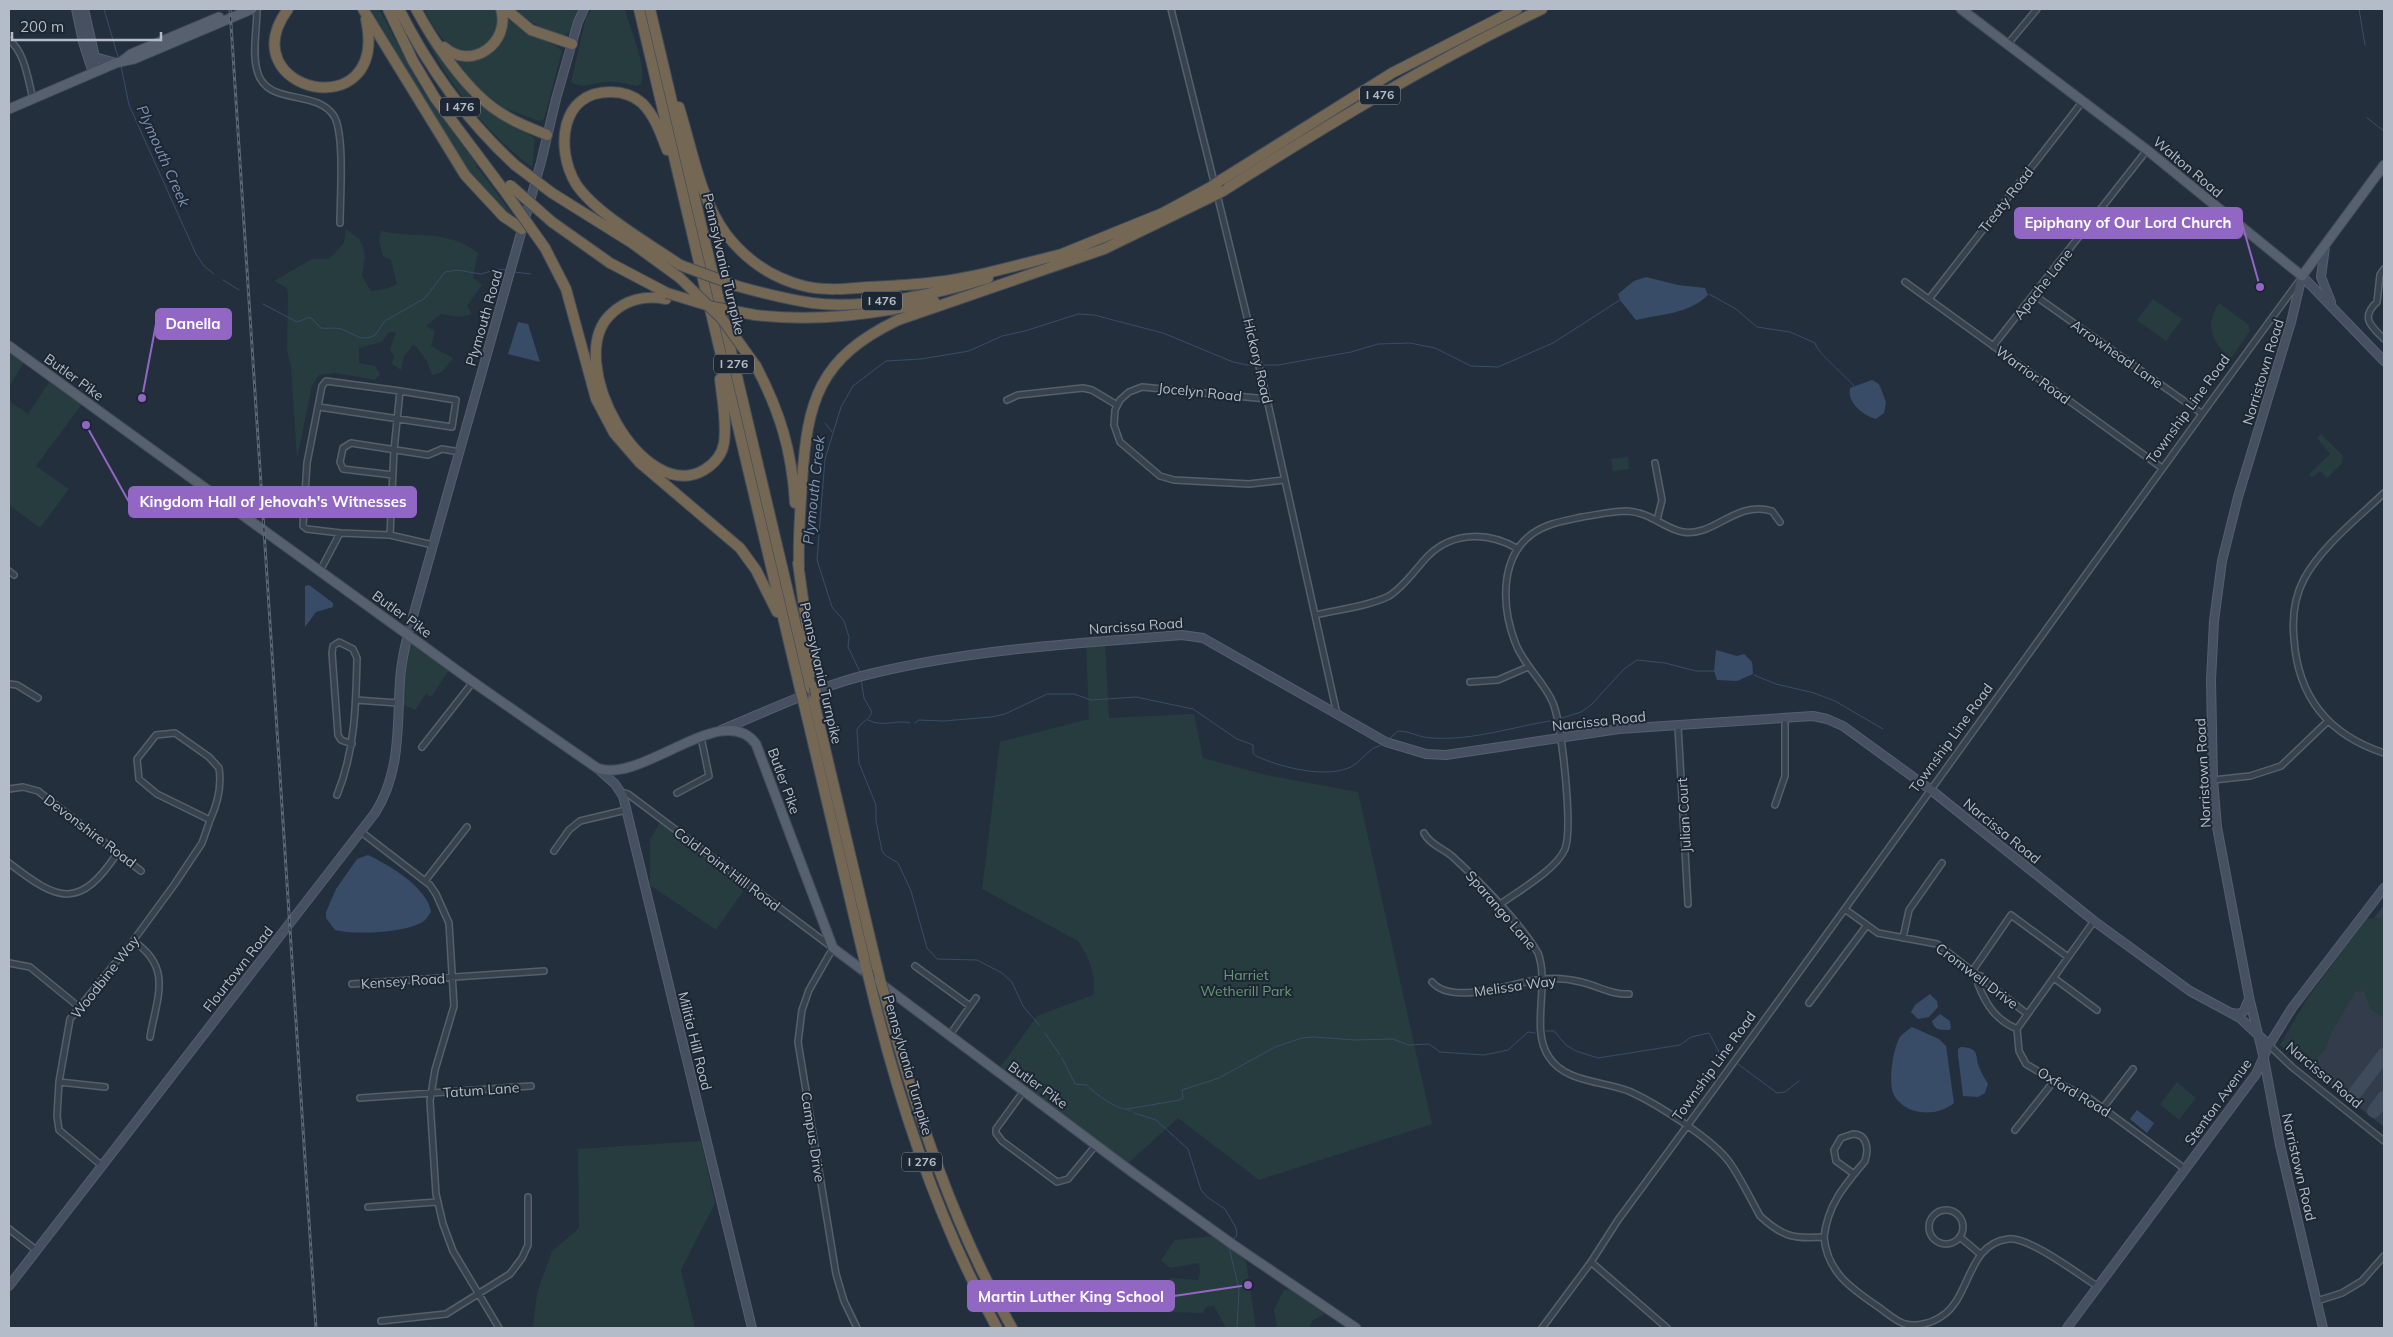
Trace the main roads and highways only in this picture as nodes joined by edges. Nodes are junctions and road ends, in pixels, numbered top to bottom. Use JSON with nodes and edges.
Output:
{"nodes":[{"id":1,"x":76,"y":9,"type":"edge"},
{"id":2,"x":84,"y":9,"type":"edge"},
{"id":3,"x":238,"y":9,"type":"edge"},
{"id":4,"x":252,"y":9,"type":"edge"},
{"id":5,"x":288,"y":9,"type":"edge"},
{"id":6,"x":362,"y":9,"type":"edge"},
{"id":7,"x":388,"y":9,"type":"edge"},
{"id":8,"x":399,"y":9,"type":"edge"},
{"id":9,"x":416,"y":9,"type":"edge"},
{"id":10,"x":502,"y":9,"type":"edge"},
{"id":11,"x":506,"y":9,"type":"edge"},
{"id":12,"x":584,"y":9,"type":"edge"},
{"id":13,"x":639,"y":9,"type":"edge"},
{"id":14,"x":650,"y":9,"type":"edge"},
{"id":15,"x":1517,"y":9,"type":"edge"},
{"id":16,"x":1542,"y":9,"type":"edge"},
{"id":17,"x":1961,"y":9,"type":"edge"},
{"id":18,"x":431,"y":34,"type":"junction"},
{"id":19,"x":657,"y":38,"type":"junction"},
{"id":20,"x":572,"y":44,"type":"junction"},
{"id":21,"x":94,"y":57,"type":"junction"},
{"id":22,"x":119,"y":62,"type":"junction"},
{"id":23,"x":93,"y":73,"type":"junction"},
{"id":24,"x":9,"y":108,"type":"edge"},
{"id":25,"x":548,"y":135,"type":"junction"},
{"id":26,"x":2384,"y":165,"type":"edge"},
{"id":27,"x":680,"y":181,"type":"junction"},
{"id":28,"x":1222,"y":186,"type":"junction"},
{"id":29,"x":508,"y":189,"type":"junction"},
{"id":30,"x":1212,"y":191,"type":"junction"},
{"id":31,"x":522,"y":229,"type":"junction"},
{"id":32,"x":632,"y":243,"type":"junction"},
{"id":33,"x":2325,"y":246,"type":"junction"},
{"id":34,"x":1062,"y":254,"type":"junction"},
{"id":35,"x":680,"y":265,"type":"junction"},
{"id":36,"x":2302,"y":276,"type":"junction"},
{"id":37,"x":979,"y":291,"type":"junction"},
{"id":38,"x":667,"y":296,"type":"junction"},
{"id":39,"x":2336,"y":311,"type":"junction"},
{"id":40,"x":716,"y":338,"type":"junction"},
{"id":41,"x":9,"y":346,"type":"edge"},
{"id":42,"x":2384,"y":361,"type":"edge"},
{"id":43,"x":799,"y":567,"type":"junction"},
{"id":44,"x":785,"y":628,"type":"junction"},
{"id":45,"x":408,"y":634,"type":"junction"},
{"id":46,"x":810,"y":694,"type":"junction"},
{"id":47,"x":716,"y":732,"type":"junction"},
{"id":48,"x":597,"y":768,"type":"junction"},
{"id":49,"x":2384,"y":888,"type":"edge"},
{"id":50,"x":2249,"y":997,"type":"junction"},
{"id":51,"x":2231,"y":1013,"type":"junction"},
{"id":52,"x":2257,"y":1033,"type":"junction"},
{"id":53,"x":2270,"y":1045,"type":"junction"},
{"id":54,"x":2264,"y":1059,"type":"junction"},
{"id":55,"x":9,"y":1286,"type":"edge"},
{"id":56,"x":752,"y":1328,"type":"edge"},
{"id":57,"x":997,"y":1328,"type":"edge"},
{"id":58,"x":1012,"y":1328,"type":"edge"},
{"id":59,"x":1356,"y":1328,"type":"edge"},
{"id":60,"x":2067,"y":1328,"type":"edge"},
{"id":61,"x":2323,"y":1328,"type":"edge"}],
"edges":[{"from":1,"to":23,"type":"main road"},
{"from":2,"to":21,"type":"main road"},
{"from":3,"to":22,"type":"main road"},
{"from":4,"to":22,"type":"main road"},
{"from":5,"to":6,"type":"highway"},
{"from":6,"to":31,"type":"highway"},
{"from":7,"to":29,"type":"highway","number":"I 476"},
{"from":8,"to":32,"type":"highway","number":"I 476","bridge":true},
{"from":9,"to":18,"type":"highway"},
{"from":10,"to":18,"type":"highway"},
{"from":11,"to":20,"type":"highway"},
{"from":12,"to":20,"type":"main road","name":"Plymouth Road"},
{"from":13,"to":27,"type":"highway","name":"Pennsylvania Turnpike","number":"I 276"},
{"from":14,"to":19,"type":"highway","name":"Pennsylvania Turnpike","number":"I 276"},
{"from":15,"to":28,"type":"highway","number":"I 476"},
{"from":16,"to":28,"type":"highway","number":"I 476"},
{"from":17,"to":36,"type":"main road","name":"Walton Road"},
{"from":18,"to":25,"type":"highway"},
{"from":19,"to":34,"type":"highway"},
{"from":19,"to":46,"type":"highway","name":"Pennsylvania Turnpike","number":"I 276"},
{"from":20,"to":25,"type":"main road","name":"Plymouth Road"},
{"from":21,"to":22,"type":"main road"},
{"from":21,"to":23,"type":"main road"},
{"from":22,"to":23,"type":"main road"},
{"from":23,"to":24,"type":"main road"},
{"from":25,"to":31,"type":"main road","name":"Plymouth Road"},
{"from":26,"to":33,"type":"main road","name":"Township Line Road"},
{"from":27,"to":35,"type":"highway"},
{"from":27,"to":40,"type":"highway","name":"Pennsylvania Turnpike","number":"I 276"},
{"from":28,"to":30,"type":"highway","number":"I 476","bridge":true},
{"from":29,"to":38,"type":"highway","bridge":true},
{"from":29,"to":44,"type":"highway","bridge":true},
{"from":30,"to":34,"type":"highway","number":"I 476"},
{"from":30,"to":37,"type":"highway","number":"I 476"},
{"from":31,"to":45,"type":"main road","name":"Plymouth Road"},
{"from":32,"to":35,"type":"highway","number":"I 476"},
{"from":32,"to":43,"type":"highway","bridge":true},
{"from":33,"to":36,"type":"main road","name":"Township Line Road"},
{"from":33,"to":39,"type":"main road"},
{"from":34,"to":35,"type":"highway","number":"I 476","bridge":true},
{"from":36,"to":39,"type":"main road","name":"Walton Road"},
{"from":36,"to":50,"type":"main road","name":"Norristown Road"},
{"from":37,"to":38,"type":"highway","number":"I 476","bridge":true},
{"from":37,"to":43,"type":"highway"},
{"from":38,"to":40,"type":"highway"},
{"from":39,"to":42,"type":"main road","name":"Walton Road"},
{"from":40,"to":44,"type":"highway","name":"Pennsylvania Turnpike","number":"I 276"},
{"from":41,"to":45,"type":"main road","name":"Butler Pike"},
{"from":43,"to":46,"type":"highway"},
{"from":44,"to":46,"type":"highway","name":"Pennsylvania Turnpike","number":"I 276"},
{"from":45,"to":48,"type":"main road","name":"Butler Pike"},
{"from":45,"to":55,"type":"main road","name":"Flourtown Road"},
{"from":46,"to":57,"type":"highway","name":"Pennsylvania Turnpike","number":"I 276","bridge":true},
{"from":46,"to":58,"type":"highway","name":"Pennsylvania Turnpike","number":"I 276","bridge":true},
{"from":47,"to":48,"type":"main road","name":"Butler Pike"},
{"from":47,"to":51,"type":"main road","name":"Narcissa Road"},
{"from":47,"to":59,"type":"main road","name":"Butler Pike"},
{"from":48,"to":56,"type":"main road","name":"Militia Hill Road"},
{"from":49,"to":53,"type":"main road","name":"Stenton Avenue"},
{"from":50,"to":51,"type":"main road"},
{"from":50,"to":52,"type":"main road","name":"Norristown Road"},
{"from":51,"to":52,"type":"main road","name":"Narcissa Road"},
{"from":52,"to":53,"type":"main road","name":"Narcissa Road"},
{"from":52,"to":54,"type":"main road","name":"Norristown Road"},
{"from":53,"to":54,"type":"main road","name":"Stenton Avenue"},
{"from":54,"to":60,"type":"main road","name":"Stenton Avenue"},
{"from":54,"to":61,"type":"main road","name":"Norristown Road"}]}
